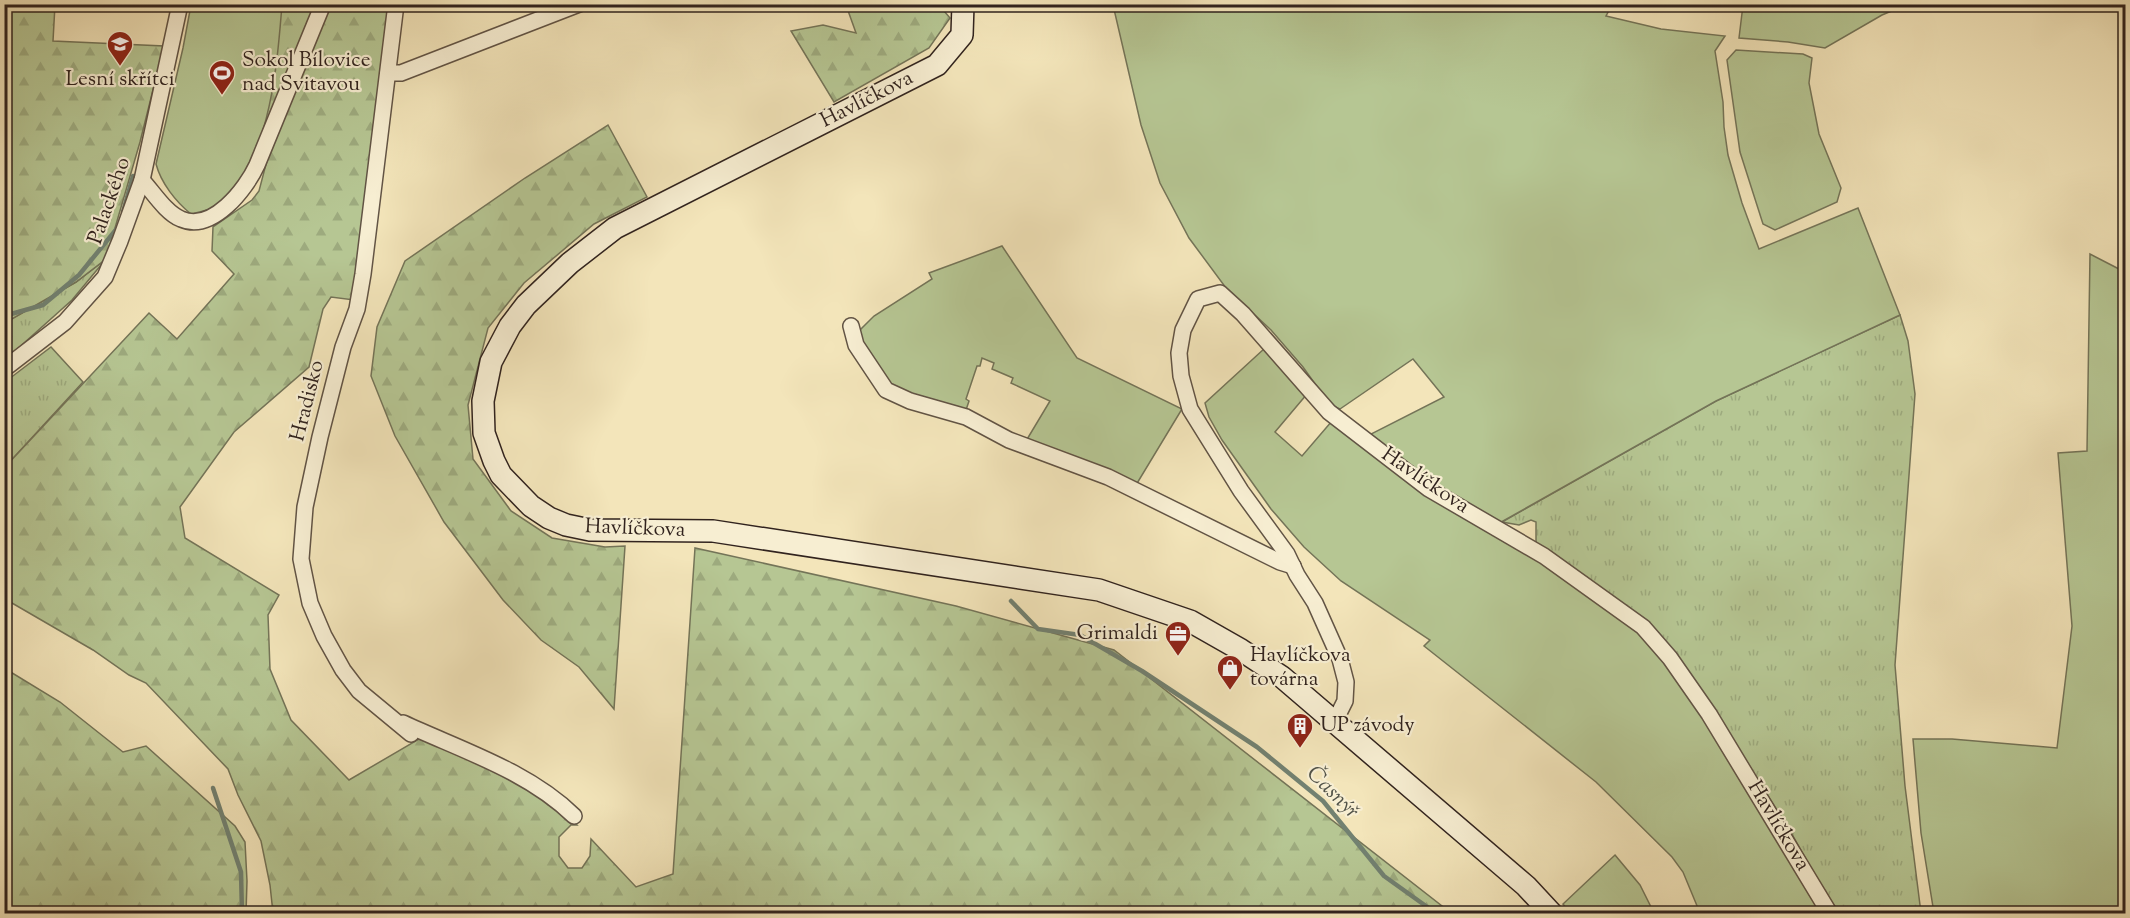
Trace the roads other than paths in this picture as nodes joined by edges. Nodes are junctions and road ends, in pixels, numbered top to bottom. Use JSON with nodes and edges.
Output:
{"nodes":[{"id":1,"x":180,"y":4,"type":"edge"},
{"id":2,"x":324,"y":4,"type":"edge"},
{"id":3,"x":396,"y":4,"type":"edge"},
{"id":4,"x":579,"y":4,"type":"edge"},
{"id":5,"x":963,"y":4,"type":"edge"},
{"id":6,"x":388,"y":74,"type":"junction"},
{"id":7,"x":142,"y":180,"type":"junction"},
{"id":8,"x":851,"y":326,"type":"dead end"},
{"id":9,"x":4,"y":369,"type":"edge"},
{"id":10,"x":1293,"y":566,"type":"junction"},
{"id":11,"x":387,"y":716,"type":"junction"},
{"id":12,"x":1334,"y":723,"type":"junction"},
{"id":13,"x":411,"y":734,"type":"dead end"},
{"id":14,"x":574,"y":816,"type":"dead end"},
{"id":15,"x":1552,"y":914,"type":"edge"},
{"id":16,"x":1830,"y":914,"type":"edge"}],
"edges":[{"from":1,"to":7,"type":"street","name":"Palackého"},
{"from":2,"to":7,"type":"street"},
{"from":3,"to":6,"type":"street","name":"Hradisko"},
{"from":4,"to":6,"type":"street"},
{"from":5,"to":12,"type":"main road","name":"Havlíčkova"},
{"from":6,"to":11,"type":"street","name":"Hradisko"},
{"from":7,"to":9,"type":"street","name":"Palackého"},
{"from":8,"to":10,"type":"street"},
{"from":10,"to":12,"type":"street","name":"Havlíčkova"},
{"from":10,"to":16,"type":"street","name":"Havlíčkova"},
{"from":11,"to":13,"type":"street","name":"Hradisko"},
{"from":11,"to":14,"type":"street","name":"Hradisko"},
{"from":12,"to":15,"type":"main road","name":"Havlíčkova"}]}
